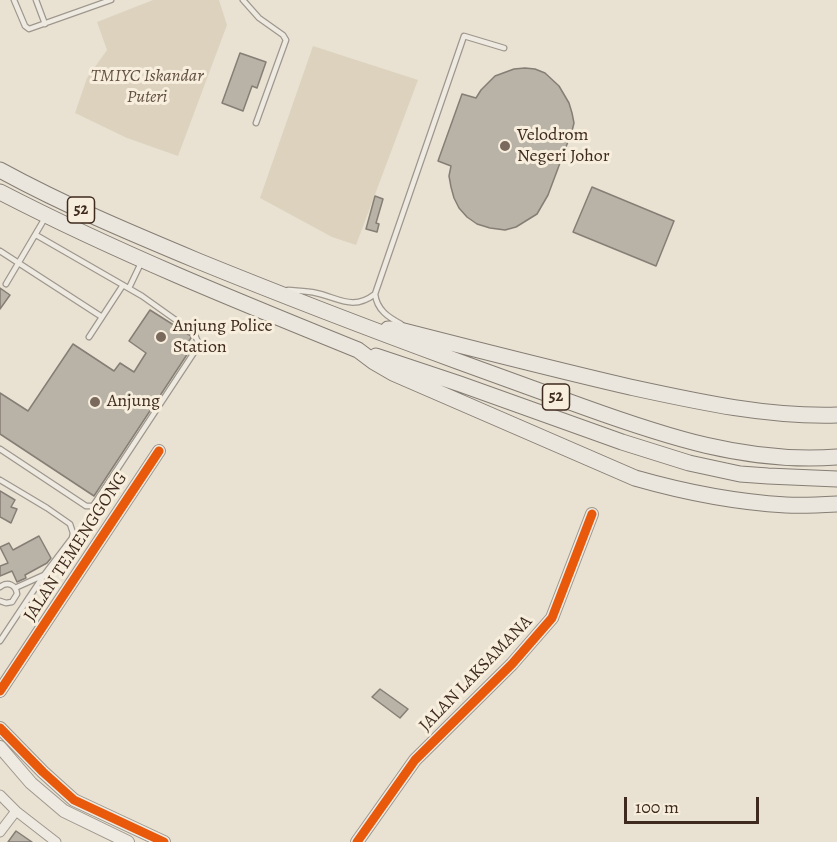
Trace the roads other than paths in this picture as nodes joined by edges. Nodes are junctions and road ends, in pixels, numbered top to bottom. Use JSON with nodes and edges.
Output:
{"nodes":[{"id":1,"x":14,"y":0,"type":"edge"},
{"id":2,"x":36,"y":0,"type":"edge"},
{"id":3,"x":111,"y":0,"type":"edge"},
{"id":4,"x":243,"y":0,"type":"edge"},
{"id":5,"x":45,"y":24,"type":"junction"},
{"id":6,"x":504,"y":48,"type":"dead end"},
{"id":7,"x":256,"y":123,"type":"dead end"},
{"id":8,"x":0,"y":170,"type":"edge"},
{"id":9,"x":0,"y":192,"type":"edge"},
{"id":10,"x":46,"y":216,"type":"junction"},
{"id":11,"x":36,"y":235,"type":"junction"},
{"id":12,"x":0,"y":251,"type":"edge"},
{"id":13,"x":142,"y":260,"type":"junction"},
{"id":14,"x":18,"y":263,"type":"junction"},
{"id":15,"x":6,"y":284,"type":"dead end"},
{"id":16,"x":126,"y":287,"type":"junction"},
{"id":17,"x":269,"y":289,"type":"junction"},
{"id":18,"x":375,"y":294,"type":"junction"},
{"id":19,"x":102,"y":317,"type":"junction"},
{"id":20,"x":374,"y":330,"type":"junction"},
{"id":21,"x":422,"y":335,"type":"junction"},
{"id":22,"x":89,"y":337,"type":"dead end"},
{"id":23,"x":358,"y":350,"type":"junction"},
{"id":24,"x":837,"y":415,"type":"edge"},
{"id":25,"x":0,"y":449,"type":"edge"},
{"id":26,"x":159,"y":451,"type":"dead end"},
{"id":27,"x":837,"y":457,"type":"edge"},
{"id":28,"x":837,"y":479,"type":"edge"},
{"id":29,"x":0,"y":480,"type":"edge"},
{"id":30,"x":837,"y":504,"type":"edge"},
{"id":31,"x":592,"y":514,"type":"dead end"},
{"id":32,"x":44,"y":574,"type":"junction"},
{"id":33,"x":0,"y":587,"type":"edge"},
{"id":34,"x":15,"y":588,"type":"junction"},
{"id":35,"x":0,"y":601,"type":"edge"},
{"id":36,"x":12,"y":602,"type":"junction"},
{"id":37,"x":21,"y":610,"type":"junction"},
{"id":38,"x":0,"y":641,"type":"edge"},
{"id":39,"x":0,"y":692,"type":"edge"},
{"id":40,"x":0,"y":728,"type":"edge"},
{"id":41,"x":0,"y":747,"type":"edge"},
{"id":42,"x":0,"y":795,"type":"edge"},
{"id":43,"x":15,"y":812,"type":"junction"},
{"id":44,"x":0,"y":832,"type":"edge"},
{"id":45,"x":56,"y":842,"type":"edge"},
{"id":46,"x":128,"y":842,"type":"edge"},
{"id":47,"x":164,"y":842,"type":"edge"},
{"id":48,"x":357,"y":842,"type":"edge"}],
"edges":[{"from":1,"to":5,"type":"lane"},
{"from":2,"to":5,"type":"lane"},
{"from":3,"to":5,"type":"lane"},
{"from":4,"to":7,"type":"lane"},
{"from":6,"to":18,"type":"lane"},
{"from":8,"to":17,"type":"highway","number":"52"},
{"from":9,"to":10,"type":"highway","number":"52"},
{"from":10,"to":11,"type":"lane"},
{"from":10,"to":13,"type":"highway","number":"52"},
{"from":11,"to":14,"type":"lane"},
{"from":11,"to":16,"type":"lane"},
{"from":12,"to":14,"type":"lane"},
{"from":13,"to":16,"type":"lane"},
{"from":13,"to":23,"type":"highway","number":"52"},
{"from":14,"to":15,"type":"lane"},
{"from":14,"to":19,"type":"lane"},
{"from":16,"to":19,"type":"lane"},
{"from":16,"to":25,"type":"lane"},
{"from":17,"to":18,"type":"lane"},
{"from":17,"to":20,"type":"highway","number":"52"},
{"from":18,"to":21,"type":"lane"},
{"from":19,"to":22,"type":"lane"},
{"from":20,"to":21,"type":"highway"},
{"from":20,"to":27,"type":"highway","number":"52"},
{"from":21,"to":24,"type":"highway"},
{"from":23,"to":28,"type":"highway","number":"52"},
{"from":23,"to":30,"type":"highway"},
{"from":26,"to":39,"type":"street","name":"JALAN TEMENGGONG"},
{"from":29,"to":32,"type":"lane"},
{"from":31,"to":48,"type":"street","name":"JALAN LAKSAMANA"},
{"from":32,"to":34,"type":"lane"},
{"from":32,"to":37,"type":"lane"},
{"from":33,"to":34,"type":"lane"},
{"from":34,"to":36,"type":"lane"},
{"from":35,"to":36,"type":"lane"},
{"from":36,"to":37,"type":"lane"},
{"from":37,"to":38,"type":"lane"},
{"from":40,"to":47,"type":"street"},
{"from":41,"to":46,"type":"street"},
{"from":42,"to":43,"type":"street"},
{"from":43,"to":44,"type":"street"},
{"from":43,"to":45,"type":"street"}]}
